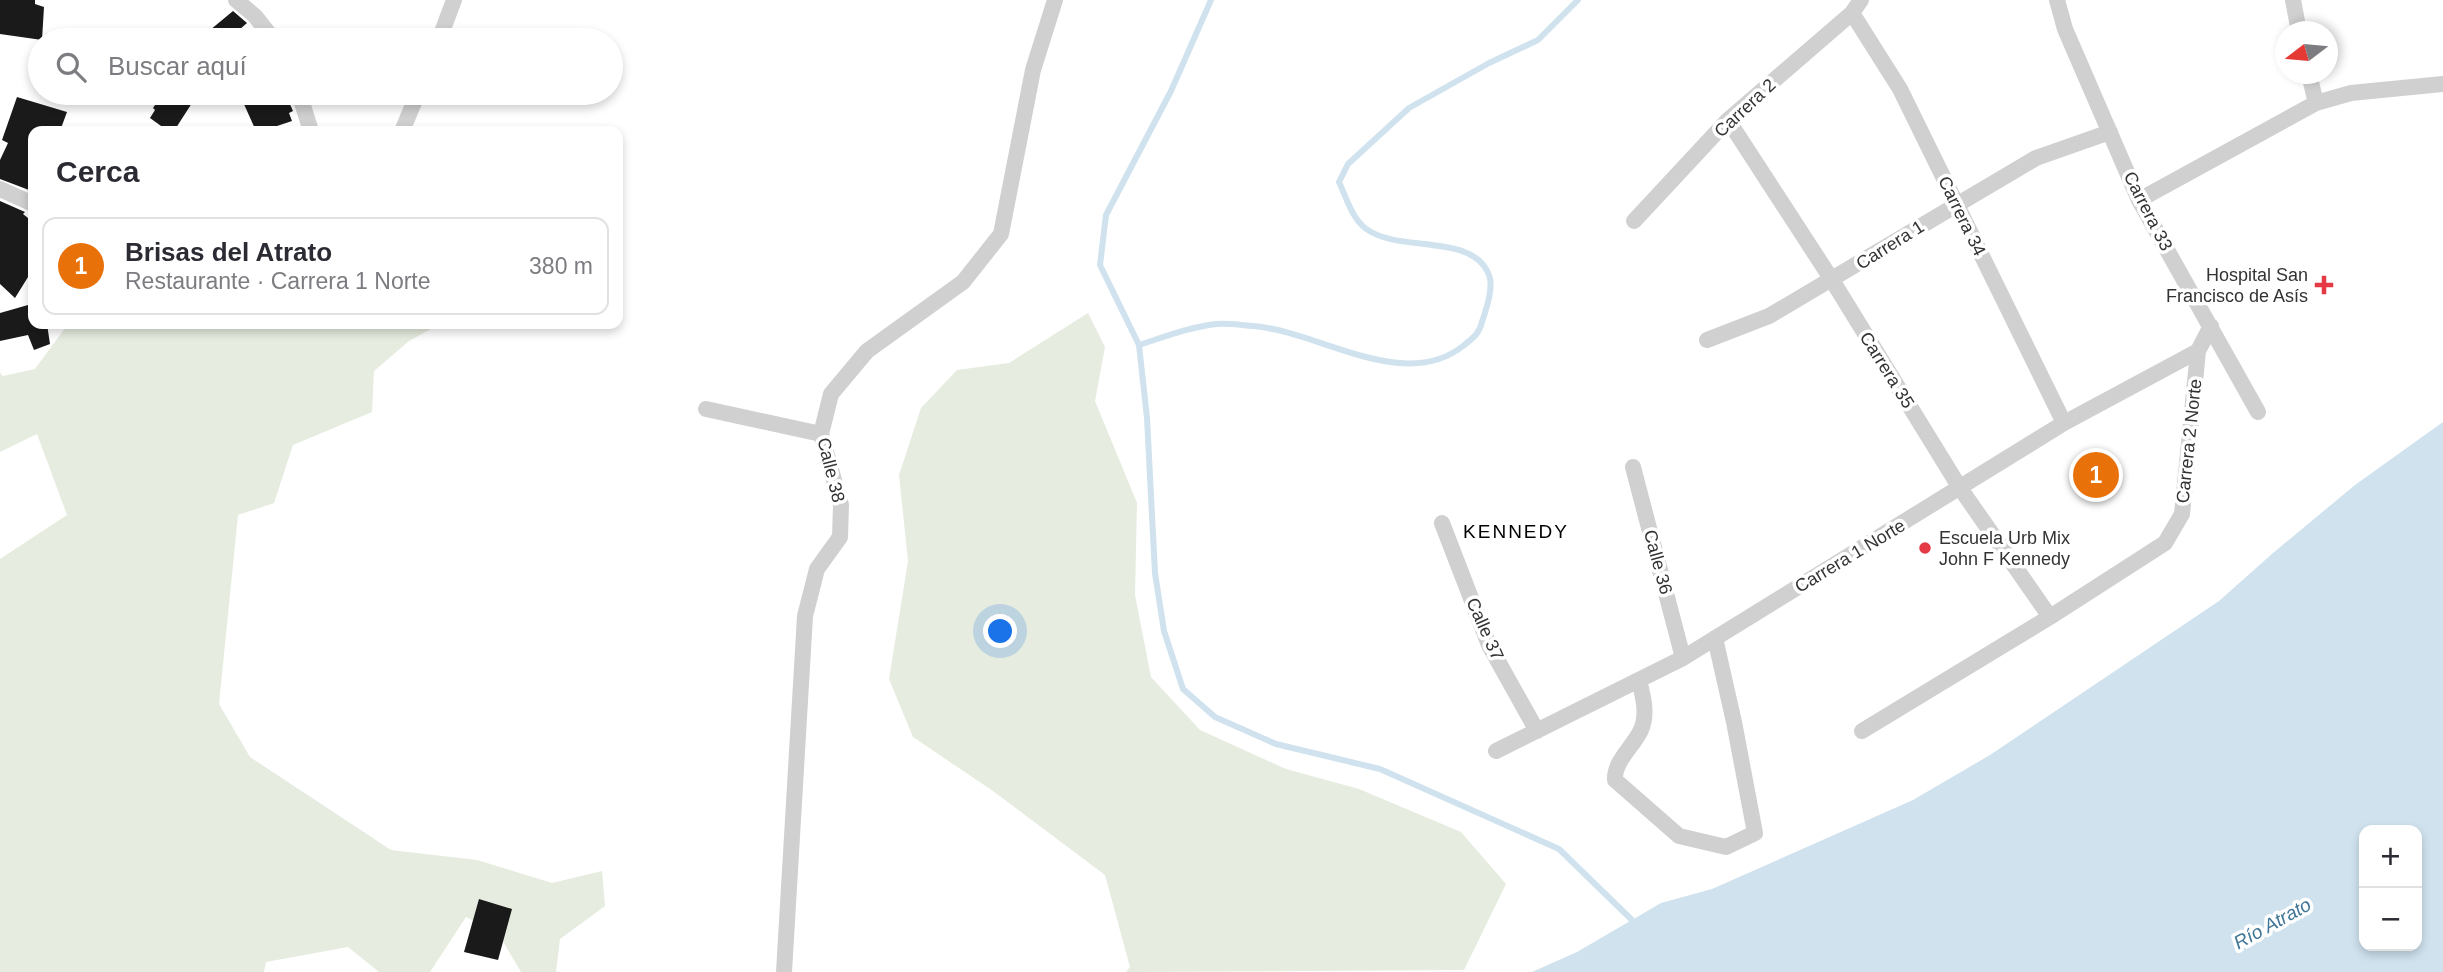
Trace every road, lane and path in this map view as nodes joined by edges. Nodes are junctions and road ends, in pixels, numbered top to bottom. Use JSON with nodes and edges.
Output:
{"nodes":[{"id":1,"x":236,"y":0,"type":"edge"},
{"id":2,"x":454,"y":0,"type":"edge"},
{"id":3,"x":1055,"y":0,"type":"edge"},
{"id":4,"x":2057,"y":0,"type":"edge"},
{"id":5,"x":2293,"y":0,"type":"edge"},
{"id":6,"x":1856,"y":6,"type":"edge"},
{"id":7,"x":2297,"y":21,"type":"edge"},
{"id":8,"x":264,"y":28,"type":"edge"},
{"id":9,"x":444,"y":28,"type":"edge"},
{"id":10,"x":2311,"y":84,"type":"edge"},
{"id":11,"x":2443,"y":84,"type":"edge"},
{"id":12,"x":2316,"y":103,"type":"junction"},
{"id":13,"x":303,"y":105,"type":"edge"},
{"id":14,"x":413,"y":105,"type":"edge"},
{"id":15,"x":1728,"y":120,"type":"junction"},
{"id":16,"x":309,"y":126,"type":"edge"},
{"id":17,"x":404,"y":126,"type":"edge"},
{"id":18,"x":2110,"y":132,"type":"junction"},
{"id":19,"x":0,"y":189,"type":"edge"},
{"id":20,"x":2139,"y":200,"type":"junction"},
{"id":21,"x":28,"y":202,"type":"edge"},
{"id":22,"x":1956,"y":205,"type":"junction"},
{"id":23,"x":1634,"y":221,"type":"dead end"},
{"id":24,"x":1832,"y":281,"type":"junction"},
{"id":25,"x":2211,"y":326,"type":"junction"},
{"id":26,"x":1707,"y":340,"type":"dead end"},
{"id":27,"x":2198,"y":351,"type":"junction"},
{"id":28,"x":706,"y":409,"type":"dead end"},
{"id":29,"x":2258,"y":412,"type":"dead end"},
{"id":30,"x":2064,"y":423,"type":"junction"},
{"id":31,"x":821,"y":434,"type":"junction"},
{"id":32,"x":1633,"y":467,"type":"dead end"},
{"id":33,"x":1961,"y":488,"type":"junction"},
{"id":34,"x":1442,"y":523,"type":"dead end"},
{"id":35,"x":2050,"y":617,"type":"junction"},
{"id":36,"x":1715,"y":638,"type":"junction"},
{"id":37,"x":1683,"y":657,"type":"junction"},
{"id":38,"x":1639,"y":680,"type":"junction"},
{"id":39,"x":1537,"y":731,"type":"junction"},
{"id":40,"x":1862,"y":731,"type":"dead end"},
{"id":41,"x":1496,"y":751,"type":"dead end"},
{"id":42,"x":781,"y":970,"type":"edge"}],
"edges":[{"from":1,"to":8,"type":"street"},
{"from":2,"to":9,"type":"street"},
{"from":3,"to":31,"type":"street","name":"Calle 38"},
{"from":4,"to":18,"type":"street","name":"Carrera 33"},
{"from":5,"to":7,"type":"street"},
{"from":6,"to":15,"type":"street","name":"Carrera 2"},
{"from":6,"to":22,"type":"street","name":"Carrera 34"},
{"from":10,"to":12,"type":"street"},
{"from":11,"to":12,"type":"street"},
{"from":12,"to":20,"type":"street"},
{"from":13,"to":16,"type":"street"},
{"from":14,"to":17,"type":"street"},
{"from":15,"to":23,"type":"street","name":"Carrera 2"},
{"from":15,"to":24,"type":"street","name":"Carrera 35"},
{"from":18,"to":20,"type":"street","name":"Carrera 33"},
{"from":18,"to":22,"type":"street","name":"Carrera 1"},
{"from":19,"to":21,"type":"street"},
{"from":20,"to":25,"type":"street","name":"Carrera 33"},
{"from":22,"to":24,"type":"street","name":"Carrera 1"},
{"from":22,"to":30,"type":"street","name":"Carrera 34"},
{"from":24,"to":26,"type":"street","name":"Carrera 1"},
{"from":24,"to":33,"type":"street","name":"Carrera 35"},
{"from":25,"to":27,"type":"street","name":"Carrera 2 Norte"},
{"from":25,"to":29,"type":"street","name":"Carrera 33"},
{"from":27,"to":30,"type":"street","name":"Carrera 1 Norte"},
{"from":27,"to":35,"type":"street","name":"Carrera 2 Norte"},
{"from":28,"to":31,"type":"street"},
{"from":30,"to":33,"type":"street","name":"Carrera 1 Norte"},
{"from":31,"to":42,"type":"street","name":"Calle 38"},
{"from":32,"to":37,"type":"street","name":"Calle 36"},
{"from":33,"to":35,"type":"street","name":"Carrera 35"},
{"from":33,"to":36,"type":"street","name":"Carrera 1 Norte"},
{"from":34,"to":39,"type":"street","name":"Calle 37"},
{"from":35,"to":40,"type":"street","name":"Carrera 2 Norte"},
{"from":36,"to":37,"type":"street","name":"Carrera 1 Norte"},
{"from":36,"to":38,"type":"street"},
{"from":37,"to":38,"type":"street","name":"Carrera 1 Norte"},
{"from":38,"to":39,"type":"street","name":"Carrera 1 Norte"},
{"from":39,"to":41,"type":"street","name":"Carrera 1 Norte"}]}
